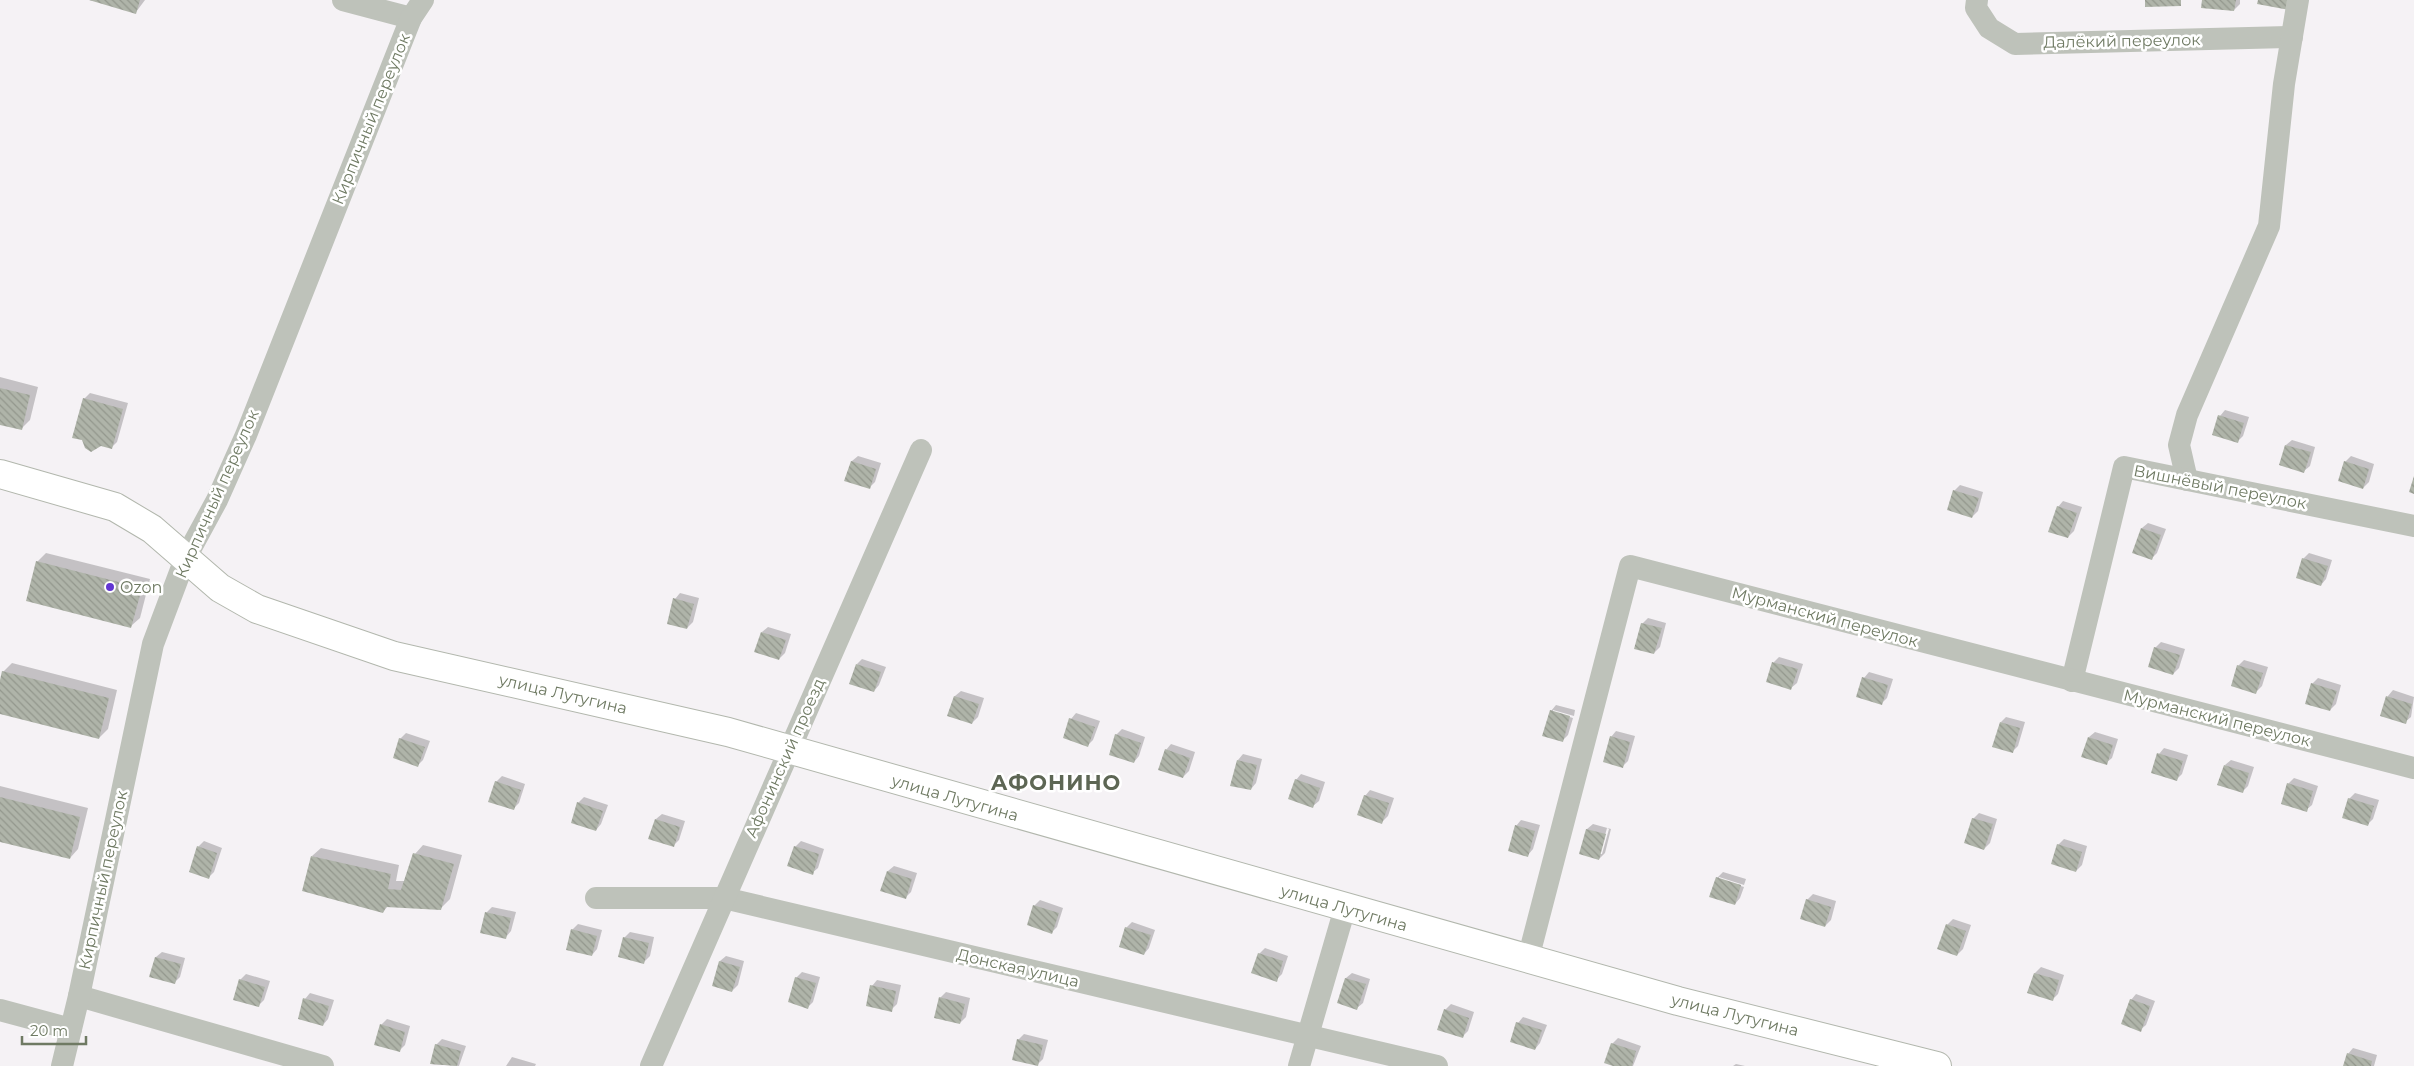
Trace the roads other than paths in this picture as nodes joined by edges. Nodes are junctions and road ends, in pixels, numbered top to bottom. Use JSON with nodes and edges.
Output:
{"nodes":[{"id":1,"x":343,"y":0,"type":"edge"},
{"id":2,"x":1977,"y":0,"type":"edge"},
{"id":3,"x":2298,"y":0,"type":"edge"},
{"id":4,"x":417,"y":9,"type":"edge"},
{"id":5,"x":2292,"y":37,"type":"junction"},
{"id":6,"x":921,"y":450,"type":"dead end"},
{"id":7,"x":0,"y":474,"type":"edge"},
{"id":8,"x":2187,"y":480,"type":"junction"},
{"id":9,"x":2414,"y":526,"type":"edge"},
{"id":10,"x":185,"y":560,"type":"junction"},
{"id":11,"x":2072,"y":681,"type":"junction"},
{"id":12,"x":788,"y":751,"type":"junction"},
{"id":13,"x":2414,"y":768,"type":"edge"},
{"id":14,"x":596,"y":898,"type":"dead end"},
{"id":15,"x":724,"y":898,"type":"junction"},
{"id":16,"x":1345,"y":908,"type":"junction"},
{"id":17,"x":1528,"y":959,"type":"junction"},
{"id":18,"x":78,"y":996,"type":"junction"},
{"id":19,"x":0,"y":1010,"type":"edge"},
{"id":20,"x":71,"y":1029,"type":"junction"},
{"id":21,"x":1307,"y":1037,"type":"junction"},
{"id":22,"x":62,"y":1066,"type":"edge"},
{"id":23,"x":323,"y":1066,"type":"edge"},
{"id":24,"x":650,"y":1066,"type":"edge"},
{"id":25,"x":1299,"y":1066,"type":"edge"},
{"id":26,"x":1437,"y":1066,"type":"edge"},
{"id":27,"x":1937,"y":1066,"type":"edge"}],
"edges":[{"from":1,"to":4,"type":"street"},
{"from":2,"to":5,"type":"street","name":"Далёкий переулок"},
{"from":3,"to":5,"type":"street"},
{"from":4,"to":10,"type":"street","name":"Кирпичный переулок"},
{"from":5,"to":8,"type":"street"},
{"from":6,"to":12,"type":"street","name":"Афонинский проезд"},
{"from":7,"to":10,"type":"main road","name":"улица Лутугина"},
{"from":8,"to":9,"type":"street","name":"Вишнёвый переулок"},
{"from":8,"to":11,"type":"street","name":"Вишнёвый переулок"},
{"from":10,"to":12,"type":"main road","name":"улица Лутугина"},
{"from":10,"to":18,"type":"street","name":"Кирпичный переулок"},
{"from":11,"to":13,"type":"street","name":"Мурманский переулок"},
{"from":11,"to":17,"type":"street","name":"Мурманский переулок"},
{"from":12,"to":15,"type":"street","name":"Афонинский проезд"},
{"from":12,"to":16,"type":"main road","name":"улица Лутугина"},
{"from":14,"to":15,"type":"street","name":"Донская улица"},
{"from":15,"to":21,"type":"street","name":"Донская улица"},
{"from":15,"to":24,"type":"street","name":"Афонинский проезд"},
{"from":16,"to":17,"type":"main road","name":"улица Лутугина"},
{"from":16,"to":21,"type":"street"},
{"from":17,"to":27,"type":"main road","name":"улица Лутугина"},
{"from":18,"to":20,"type":"street","name":"Кирпичный переулок"},
{"from":18,"to":23,"type":"street"},
{"from":19,"to":20,"type":"street"},
{"from":20,"to":22,"type":"street","name":"Кирпичный переулок"},
{"from":21,"to":25,"type":"street"},
{"from":21,"to":26,"type":"street","name":"Донская улица"}]}
